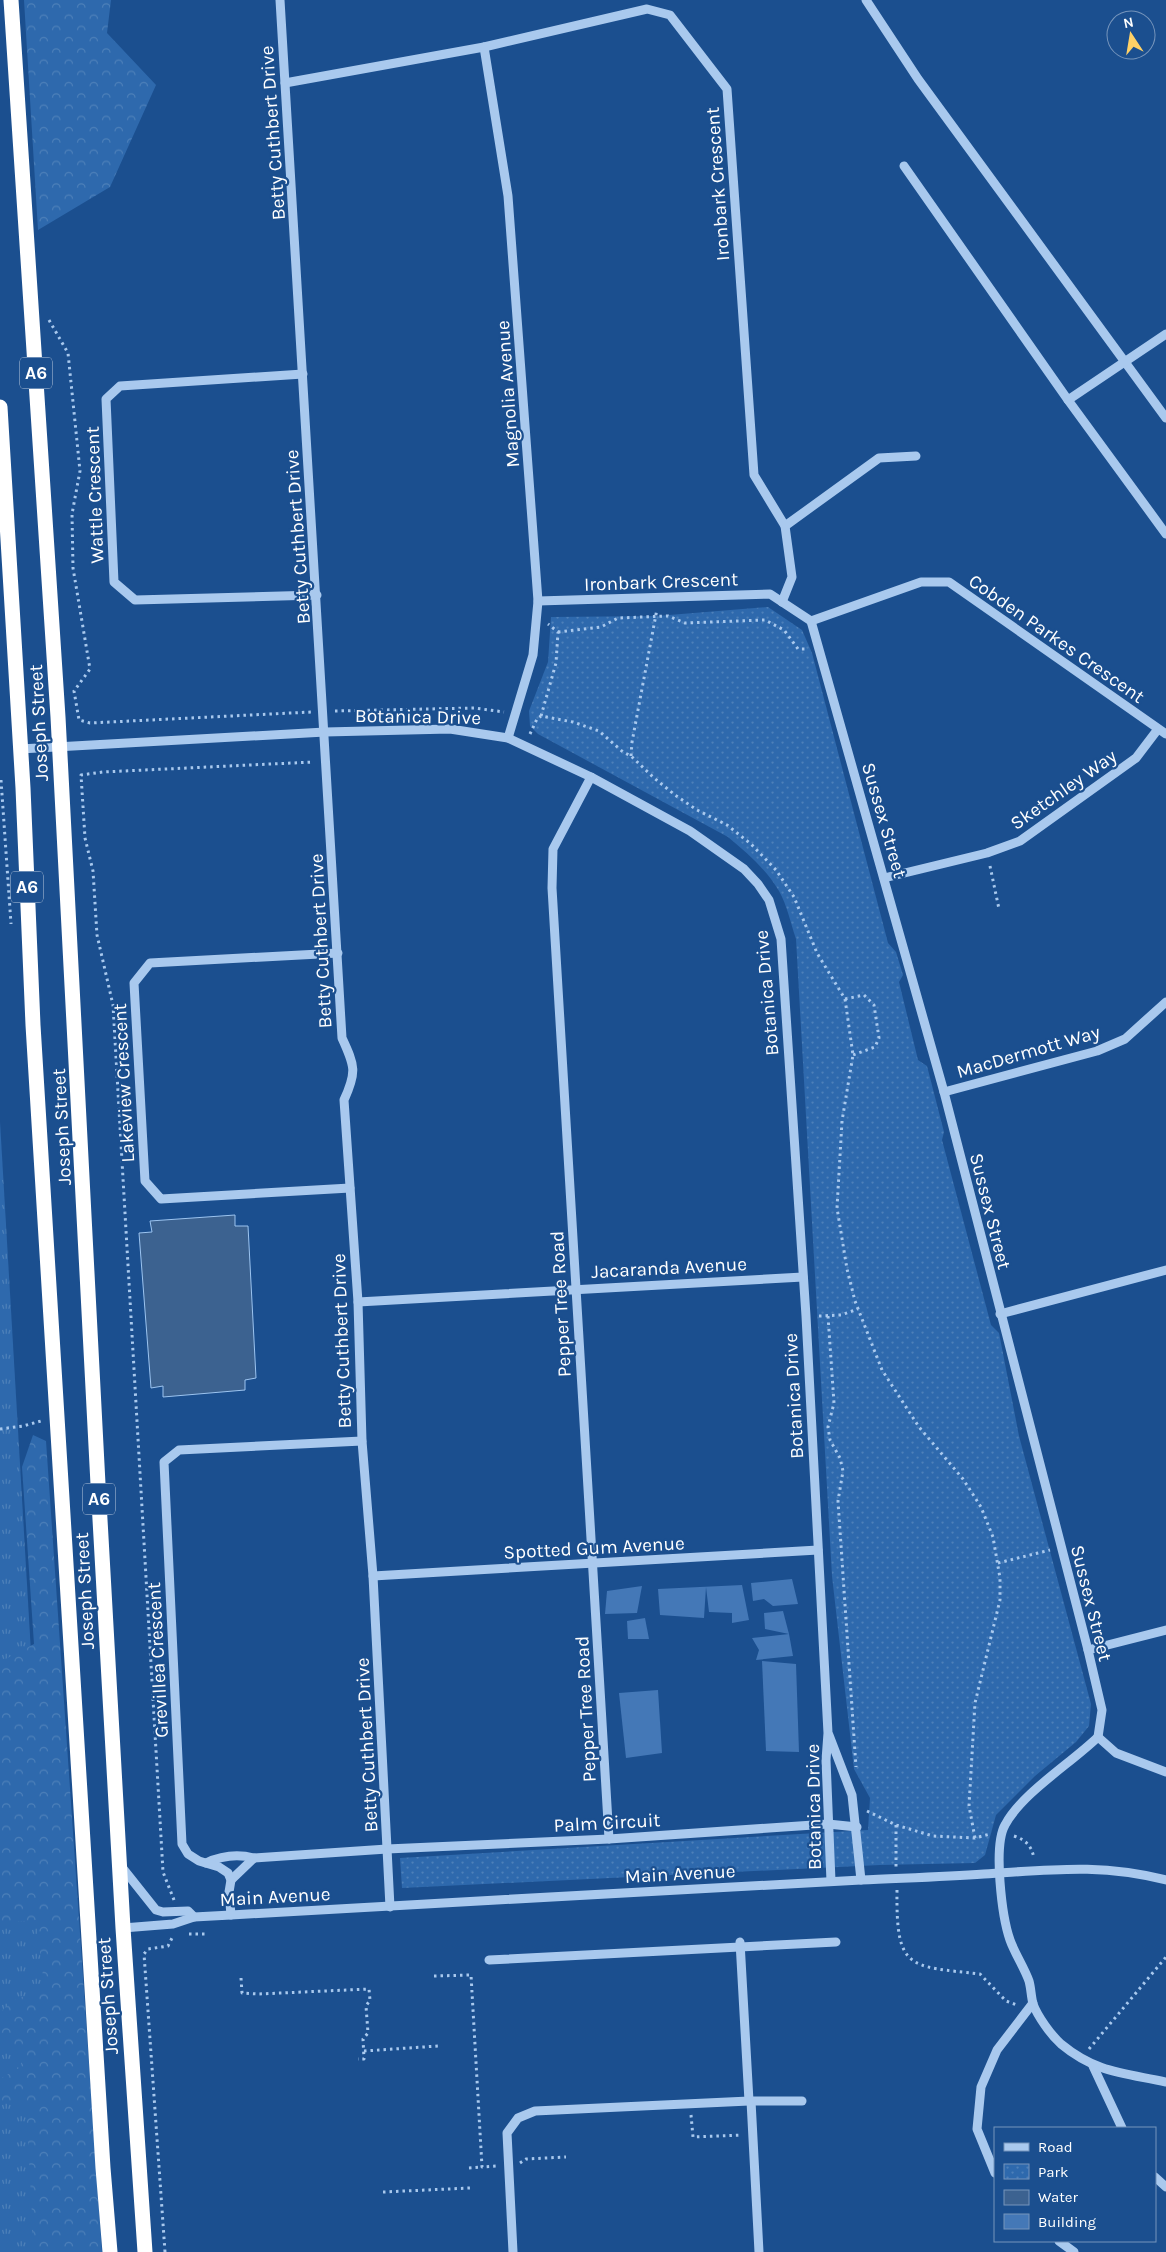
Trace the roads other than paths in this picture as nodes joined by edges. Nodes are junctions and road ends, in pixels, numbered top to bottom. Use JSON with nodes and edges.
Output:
{"nodes":[{"id":1,"x":11,"y":0,"type":"edge"},
{"id":2,"x":280,"y":0,"type":"edge"},
{"id":3,"x":866,"y":0,"type":"edge"},
{"id":4,"x":484,"y":47,"type":"junction"},
{"id":5,"x":285,"y":83,"type":"junction"},
{"id":6,"x":904,"y":166,"type":"dead end"},
{"id":7,"x":1166,"y":334,"type":"edge"},
{"id":8,"x":1124,"y":361,"type":"junction"},
{"id":9,"x":303,"y":374,"type":"junction"},
{"id":10,"x":1068,"y":400,"type":"junction"},
{"id":11,"x":0,"y":408,"type":"edge"},
{"id":12,"x":1166,"y":418,"type":"edge"},
{"id":13,"x":916,"y":456,"type":"dead end"},
{"id":14,"x":785,"y":526,"type":"junction"},
{"id":15,"x":1166,"y":534,"type":"edge"},
{"id":16,"x":316,"y":595,"type":"junction"},
{"id":17,"x":538,"y":601,"type":"junction"},
{"id":18,"x":782,"y":602,"type":"junction"},
{"id":19,"x":811,"y":622,"type":"junction"},
{"id":20,"x":1158,"y":728,"type":"junction"},
{"id":21,"x":324,"y":732,"type":"junction"},
{"id":22,"x":1166,"y":734,"type":"edge"},
{"id":23,"x":508,"y":738,"type":"junction"},
{"id":24,"x":60,"y":746,"type":"junction"},
{"id":25,"x":20,"y":749,"type":"junction"},
{"id":26,"x":591,"y":777,"type":"junction"},
{"id":27,"x":884,"y":878,"type":"junction"},
{"id":28,"x":338,"y":953,"type":"junction"},
{"id":29,"x":1166,"y":1002,"type":"edge"},
{"id":30,"x":944,"y":1092,"type":"junction"},
{"id":31,"x":350,"y":1188,"type":"junction"},
{"id":32,"x":1166,"y":1270,"type":"edge"},
{"id":33,"x":802,"y":1277,"type":"junction"},
{"id":34,"x":575,"y":1288,"type":"junction"},
{"id":35,"x":358,"y":1302,"type":"junction"},
{"id":36,"x":1000,"y":1314,"type":"junction"},
{"id":37,"x":362,"y":1441,"type":"junction"},
{"id":38,"x":818,"y":1550,"type":"junction"},
{"id":39,"x":593,"y":1562,"type":"junction"},
{"id":40,"x":373,"y":1576,"type":"junction"},
{"id":41,"x":1166,"y":1630,"type":"edge"},
{"id":42,"x":1088,"y":1650,"type":"junction"},
{"id":43,"x":828,"y":1733,"type":"junction"},
{"id":44,"x":1098,"y":1737,"type":"junction"},
{"id":45,"x":1166,"y":1772,"type":"edge"},
{"id":46,"x":828,"y":1824,"type":"junction"},
{"id":47,"x":857,"y":1827,"type":"junction"},
{"id":48,"x":609,"y":1839,"type":"junction"},
{"id":49,"x":388,"y":1849,"type":"junction"},
{"id":50,"x":254,"y":1858,"type":"junction"},
{"id":51,"x":206,"y":1863,"type":"junction"},
{"id":52,"x":120,"y":1865,"type":"junction"},
{"id":53,"x":999,"y":1873,"type":"junction"},
{"id":54,"x":231,"y":1880,"type":"junction"},
{"id":55,"x":861,"y":1880,"type":"junction"},
{"id":56,"x":1166,"y":1880,"type":"edge"},
{"id":57,"x":831,"y":1881,"type":"junction"},
{"id":58,"x":390,"y":1906,"type":"junction"},
{"id":59,"x":231,"y":1915,"type":"junction"},
{"id":60,"x":194,"y":1917,"type":"junction"},
{"id":61,"x":123,"y":1928,"type":"junction"},
{"id":62,"x":836,"y":1942,"type":"dead end"},
{"id":63,"x":740,"y":1945,"type":"junction"},
{"id":64,"x":489,"y":1960,"type":"dead end"},
{"id":65,"x":1033,"y":2003,"type":"junction"},
{"id":66,"x":1093,"y":2066,"type":"junction"},
{"id":67,"x":1166,"y":2082,"type":"edge"},
{"id":68,"x":750,"y":2101,"type":"junction"},
{"id":69,"x":802,"y":2101,"type":"dead end"},
{"id":70,"x":1122,"y":2127,"type":"edge"},
{"id":71,"x":994,"y":2172,"type":"edge"},
{"id":72,"x":1156,"y":2178,"type":"edge"},
{"id":73,"x":1166,"y":2187,"type":"edge"},
{"id":74,"x":1059,"y":2242,"type":"edge"},
{"id":75,"x":110,"y":2252,"type":"edge"},
{"id":76,"x":145,"y":2252,"type":"edge"},
{"id":77,"x":513,"y":2252,"type":"edge"},
{"id":78,"x":759,"y":2252,"type":"edge"},
{"id":79,"x":1074,"y":2252,"type":"edge"}],
"edges":[{"from":1,"to":24,"type":"highway","name":"Joseph Street","number":"A6"},
{"from":2,"to":5,"type":"street","name":"Betty Cuthbert Drive"},
{"from":3,"to":8,"type":"street"},
{"from":4,"to":5,"type":"street","name":"Ironbark Crescent"},
{"from":4,"to":14,"type":"street","name":"Ironbark Crescent"},
{"from":4,"to":17,"type":"street","name":"Magnolia Avenue"},
{"from":5,"to":9,"type":"street","name":"Betty Cuthbert Drive"},
{"from":6,"to":10,"type":"street"},
{"from":7,"to":8,"type":"street"},
{"from":8,"to":10,"type":"street"},
{"from":8,"to":12,"type":"street"},
{"from":9,"to":16,"type":"street","name":"Betty Cuthbert Drive"},
{"from":9,"to":16,"type":"street","name":"Wattle Crescent"},
{"from":10,"to":15,"type":"street"},
{"from":11,"to":25,"type":"highway","name":"Joseph Street","number":"A6"},
{"from":13,"to":14,"type":"street"},
{"from":14,"to":18,"type":"street","name":"Ironbark Crescent"},
{"from":16,"to":21,"type":"street","name":"Betty Cuthbert Drive"},
{"from":17,"to":18,"type":"street","name":"Ironbark Crescent"},
{"from":17,"to":23,"type":"street","name":"Magnolia Avenue"},
{"from":18,"to":19,"type":"street","name":"Ironbark Crescent"},
{"from":19,"to":20,"type":"street","name":"Cobden Parkes Crescent"},
{"from":19,"to":27,"type":"street","name":"Sussex Street"},
{"from":20,"to":22,"type":"street","name":"Cobden Parkes Crescent"},
{"from":20,"to":27,"type":"street","name":"Sketchley Way"},
{"from":21,"to":23,"type":"street","name":"Botanica Drive"},
{"from":21,"to":24,"type":"street","name":"Botanica Drive"},
{"from":21,"to":28,"type":"street","name":"Betty Cuthbert Drive"},
{"from":23,"to":26,"type":"street","name":"Botanica Drive"},
{"from":24,"to":25,"type":"street","name":"Botanica Drive"},
{"from":24,"to":52,"type":"highway","name":"Joseph Street","number":"A6"},
{"from":25,"to":75,"type":"highway","name":"Joseph Street","number":"A6"},
{"from":26,"to":33,"type":"street","name":"Botanica Drive"},
{"from":26,"to":34,"type":"street","name":"Pepper Tree Road"},
{"from":27,"to":30,"type":"street","name":"Sussex Street"},
{"from":28,"to":31,"type":"street","name":"Betty Cuthbert Drive"},
{"from":28,"to":31,"type":"street","name":"Lakeview Crescent"},
{"from":29,"to":30,"type":"street","name":"MacDermott Way"},
{"from":30,"to":36,"type":"street","name":"Sussex Street"},
{"from":31,"to":35,"type":"street","name":"Betty Cuthbert Drive"},
{"from":32,"to":36,"type":"street"},
{"from":33,"to":34,"type":"street","name":"Jacaranda Avenue"},
{"from":33,"to":38,"type":"street","name":"Botanica Drive"},
{"from":34,"to":35,"type":"street","name":"Jacaranda Avenue"},
{"from":34,"to":39,"type":"street","name":"Pepper Tree Road"},
{"from":35,"to":37,"type":"street","name":"Betty Cuthbert Drive"},
{"from":36,"to":42,"type":"street","name":"Sussex Street"},
{"from":37,"to":40,"type":"street","name":"Betty Cuthbert Drive"},
{"from":37,"to":51,"type":"street","name":"Grevillea Crescent"},
{"from":38,"to":39,"type":"street","name":"Spotted Gum Avenue"},
{"from":38,"to":43,"type":"street","name":"Botanica Drive"},
{"from":39,"to":40,"type":"street","name":"Spotted Gum Avenue"},
{"from":39,"to":48,"type":"street","name":"Pepper Tree Road"},
{"from":40,"to":49,"type":"street","name":"Betty Cuthbert Drive"},
{"from":41,"to":42,"type":"street"},
{"from":42,"to":44,"type":"street","name":"Sussex Street"},
{"from":43,"to":46,"type":"street","name":"Botanica Drive"},
{"from":43,"to":47,"type":"street","name":"Botanica Drive"},
{"from":44,"to":45,"type":"street"},
{"from":44,"to":53,"type":"street"},
{"from":46,"to":47,"type":"street","name":"Palm Circuit"},
{"from":46,"to":48,"type":"street","name":"Palm Circuit"},
{"from":46,"to":57,"type":"street","name":"Botanica Drive"},
{"from":47,"to":55,"type":"street","name":"Botanica Drive"},
{"from":48,"to":49,"type":"street","name":"Palm Circuit"},
{"from":49,"to":50,"type":"street"},
{"from":49,"to":58,"type":"street","name":"Betty Cuthbert Drive"},
{"from":50,"to":51,"type":"street"},
{"from":50,"to":54,"type":"street"},
{"from":51,"to":54,"type":"street"},
{"from":52,"to":60,"type":"street","name":"Main Avenue"},
{"from":52,"to":61,"type":"highway","name":"Joseph Street","number":"A6"},
{"from":53,"to":55,"type":"street","name":"Main Avenue"},
{"from":53,"to":56,"type":"street","name":"Main Avenue"},
{"from":53,"to":65,"type":"street"},
{"from":54,"to":59,"type":"street"},
{"from":55,"to":57,"type":"street","name":"Main Avenue"},
{"from":57,"to":58,"type":"street","name":"Main Avenue"},
{"from":58,"to":59,"type":"street","name":"Main Avenue"},
{"from":59,"to":60,"type":"street","name":"Main Avenue"},
{"from":60,"to":61,"type":"street","name":"Main Avenue"},
{"from":61,"to":76,"type":"highway","name":"Joseph Street","number":"A6"},
{"from":62,"to":63,"type":"street"},
{"from":63,"to":64,"type":"street"},
{"from":63,"to":68,"type":"street"},
{"from":65,"to":66,"type":"street"},
{"from":65,"to":71,"type":"street"},
{"from":66,"to":67,"type":"street"},
{"from":66,"to":70,"type":"street"},
{"from":68,"to":69,"type":"street"},
{"from":68,"to":77,"type":"street"},
{"from":68,"to":78,"type":"street"},
{"from":72,"to":73,"type":"street"},
{"from":74,"to":79,"type":"street"}]}
